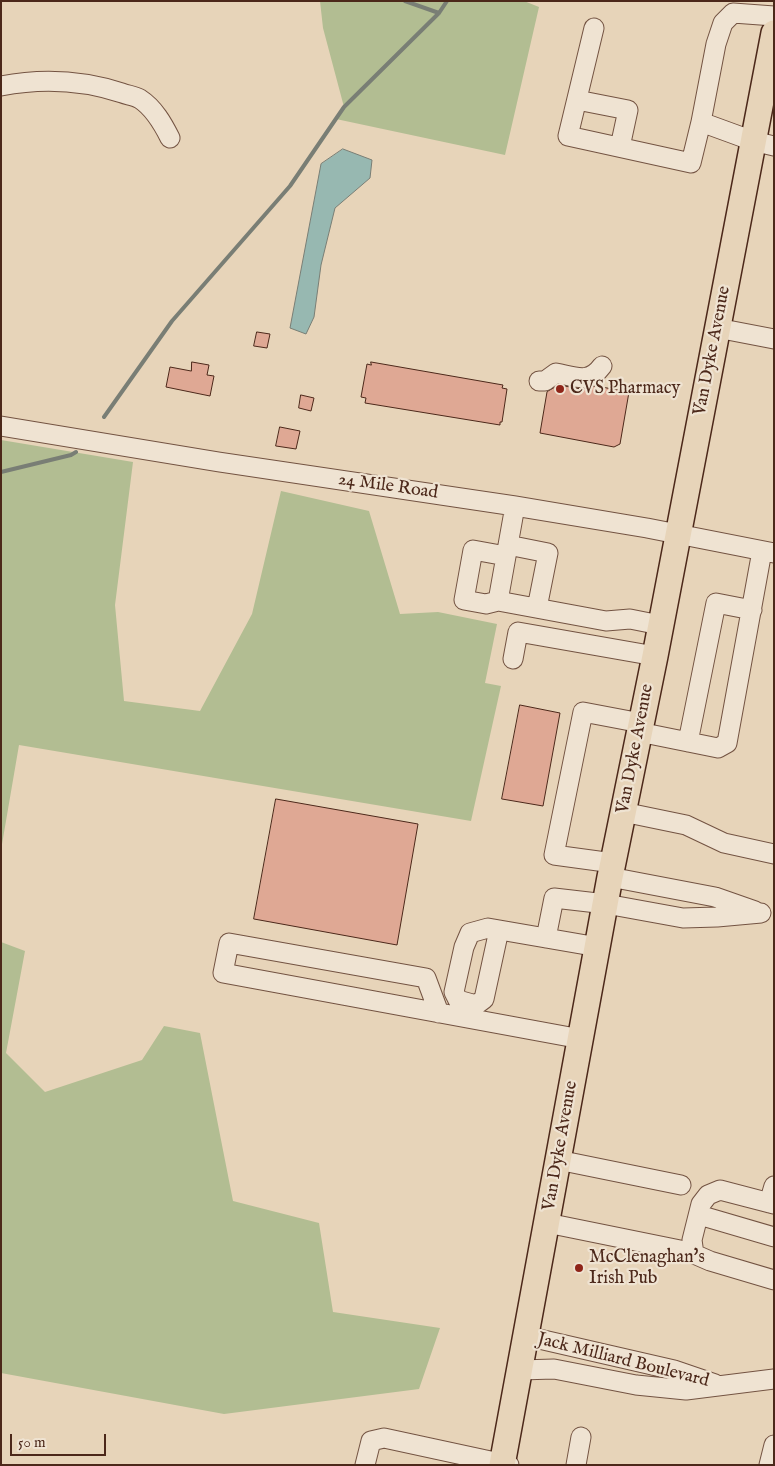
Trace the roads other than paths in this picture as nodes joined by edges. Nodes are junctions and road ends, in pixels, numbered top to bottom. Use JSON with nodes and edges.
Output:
{"nodes":[{"id":1,"x":774,"y":16,"type":"edge"},
{"id":2,"x":594,"y":28,"type":"dead end"},
{"id":3,"x":773,"y":39,"type":"edge"},
{"id":4,"x":1,"y":86,"type":"edge"},
{"id":5,"x":577,"y":100,"type":"junction"},
{"id":6,"x":701,"y":122,"type":"junction"},
{"id":7,"x":170,"y":138,"type":"dead end"},
{"id":8,"x":763,"y":144,"type":"edge"},
{"id":9,"x":620,"y":148,"type":"junction"},
{"id":10,"x":717,"y":328,"type":"junction"},
{"id":11,"x":774,"y":339,"type":"edge"},
{"id":12,"x":602,"y":366,"type":"dead end"},
{"id":13,"x":538,"y":382,"type":"dead end"},
{"id":14,"x":1,"y":426,"type":"edge"},
{"id":15,"x":515,"y":506,"type":"junction"},
{"id":16,"x":678,"y":534,"type":"junction"},
{"id":17,"x":507,"y":551,"type":"junction"},
{"id":18,"x":768,"y":552,"type":"edge"},
{"id":19,"x":498,"y":601,"type":"junction"},
{"id":20,"x":537,"y":608,"type":"junction"},
{"id":21,"x":752,"y":610,"type":"junction"},
{"id":22,"x":660,"y":625,"type":"junction"},
{"id":23,"x":655,"y":656,"type":"junction"},
{"id":24,"x":513,"y":658,"type":"dead end"},
{"id":25,"x":640,"y":727,"type":"junction"},
{"id":26,"x":688,"y":742,"type":"junction"},
{"id":27,"x":623,"y":812,"type":"junction"},
{"id":28,"x":774,"y":854,"type":"edge"},
{"id":29,"x":612,"y":870,"type":"junction"},
{"id":30,"x":686,"y":892,"type":"junction"},
{"id":31,"x":606,"y":904,"type":"junction"},
{"id":32,"x":768,"y":915,"type":"edge"},
{"id":33,"x":683,"y":918,"type":"junction"},
{"id":34,"x":499,"y":930,"type":"dead end"},
{"id":35,"x":546,"y":938,"type":"junction"},
{"id":36,"x":598,"y":947,"type":"junction"},
{"id":37,"x":439,"y":1013,"type":"junction"},
{"id":38,"x":581,"y":1039,"type":"junction"},
{"id":39,"x":558,"y":1160,"type":"junction"},
{"id":40,"x":681,"y":1185,"type":"dead end"},
{"id":41,"x":772,"y":1198,"type":"edge"},
{"id":42,"x":698,"y":1215,"type":"junction"},
{"id":43,"x":547,"y":1223,"type":"junction"},
{"id":44,"x":774,"y":1237,"type":"edge"},
{"id":45,"x":680,"y":1250,"type":"dead end"},
{"id":46,"x":774,"y":1280,"type":"edge"},
{"id":47,"x":526,"y":1336,"type":"junction"},
{"id":48,"x":602,"y":1354,"type":"junction"},
{"id":49,"x":520,"y":1370,"type":"junction"},
{"id":50,"x":597,"y":1377,"type":"junction"},
{"id":51,"x":774,"y":1379,"type":"edge"},
{"id":52,"x":721,"y":1386,"type":"junction"},
{"id":53,"x":581,"y":1437,"type":"dead end"},
{"id":54,"x":774,"y":1444,"type":"edge"},
{"id":55,"x":449,"y":1458,"type":"edge"},
{"id":56,"x":504,"y":1464,"type":"edge"},
{"id":57,"x":365,"y":1465,"type":"edge"},
{"id":58,"x":576,"y":1465,"type":"edge"},
{"id":59,"x":769,"y":1465,"type":"edge"}],
"edges":[{"from":1,"to":6,"type":"street"},
{"from":2,"to":5,"type":"street"},
{"from":3,"to":8,"type":"main road","name":"Van Dyke Avenue"},
{"from":4,"to":7,"type":"street"},
{"from":5,"to":9,"type":"street"},
{"from":5,"to":9,"type":"street"},
{"from":6,"to":8,"type":"street"},
{"from":6,"to":9,"type":"street"},
{"from":8,"to":10,"type":"main road","name":"Van Dyke Avenue"},
{"from":10,"to":11,"type":"street"},
{"from":10,"to":16,"type":"main road","name":"Van Dyke Avenue"},
{"from":12,"to":13,"type":"street"},
{"from":14,"to":15,"type":"street","name":"24 Mile Road"},
{"from":15,"to":16,"type":"street","name":"24 Mile Road"},
{"from":15,"to":17,"type":"street"},
{"from":16,"to":18,"type":"street","name":"24 Mile Road"},
{"from":16,"to":22,"type":"main road","name":"Van Dyke Avenue"},
{"from":17,"to":19,"type":"street"},
{"from":17,"to":19,"type":"street"},
{"from":17,"to":20,"type":"street"},
{"from":18,"to":21,"type":"street"},
{"from":19,"to":20,"type":"street"},
{"from":20,"to":22,"type":"street"},
{"from":21,"to":26,"type":"street"},
{"from":21,"to":26,"type":"street"},
{"from":22,"to":23,"type":"main road","name":"Van Dyke Avenue"},
{"from":23,"to":24,"type":"street"},
{"from":23,"to":25,"type":"main road","name":"Van Dyke Avenue"},
{"from":25,"to":26,"type":"street"},
{"from":25,"to":27,"type":"main road","name":"Van Dyke Avenue"},
{"from":25,"to":29,"type":"street"},
{"from":27,"to":28,"type":"street"},
{"from":27,"to":29,"type":"main road","name":"Van Dyke Avenue"},
{"from":29,"to":30,"type":"street"},
{"from":29,"to":31,"type":"main road","name":"Van Dyke Avenue"},
{"from":30,"to":32,"type":"street"},
{"from":30,"to":33,"type":"street"},
{"from":31,"to":33,"type":"street"},
{"from":31,"to":35,"type":"street"},
{"from":31,"to":36,"type":"main road","name":"Van Dyke Avenue"},
{"from":32,"to":33,"type":"street"},
{"from":34,"to":35,"type":"street"},
{"from":35,"to":36,"type":"street"},
{"from":36,"to":38,"type":"main road","name":"Van Dyke Avenue"},
{"from":37,"to":37,"type":"street"},
{"from":37,"to":38,"type":"street"},
{"from":38,"to":39,"type":"main road","name":"Van Dyke Avenue"},
{"from":39,"to":40,"type":"street"},
{"from":39,"to":43,"type":"main road","name":"Van Dyke Avenue"},
{"from":41,"to":42,"type":"street"},
{"from":42,"to":44,"type":"street"},
{"from":42,"to":46,"type":"street"},
{"from":43,"to":45,"type":"street"},
{"from":43,"to":47,"type":"main road","name":"Van Dyke Avenue"},
{"from":47,"to":48,"type":"street","name":"Jack Milliard Boulevard"},
{"from":47,"to":49,"type":"main road","name":"Van Dyke Avenue"},
{"from":48,"to":50,"type":"street"},
{"from":48,"to":52,"type":"street","name":"Jack Milliard Boulevard"},
{"from":49,"to":50,"type":"street","name":"Jack Milliard Boulevard"},
{"from":49,"to":56,"type":"main road","name":"Van Dyke Avenue"},
{"from":50,"to":52,"type":"street","name":"Jack Milliard Boulevard"},
{"from":51,"to":52,"type":"street","name":"Jack Milliard Boulevard"},
{"from":53,"to":58,"type":"street"},
{"from":54,"to":59,"type":"street"},
{"from":55,"to":56,"type":"street"},
{"from":55,"to":57,"type":"street"}]}
